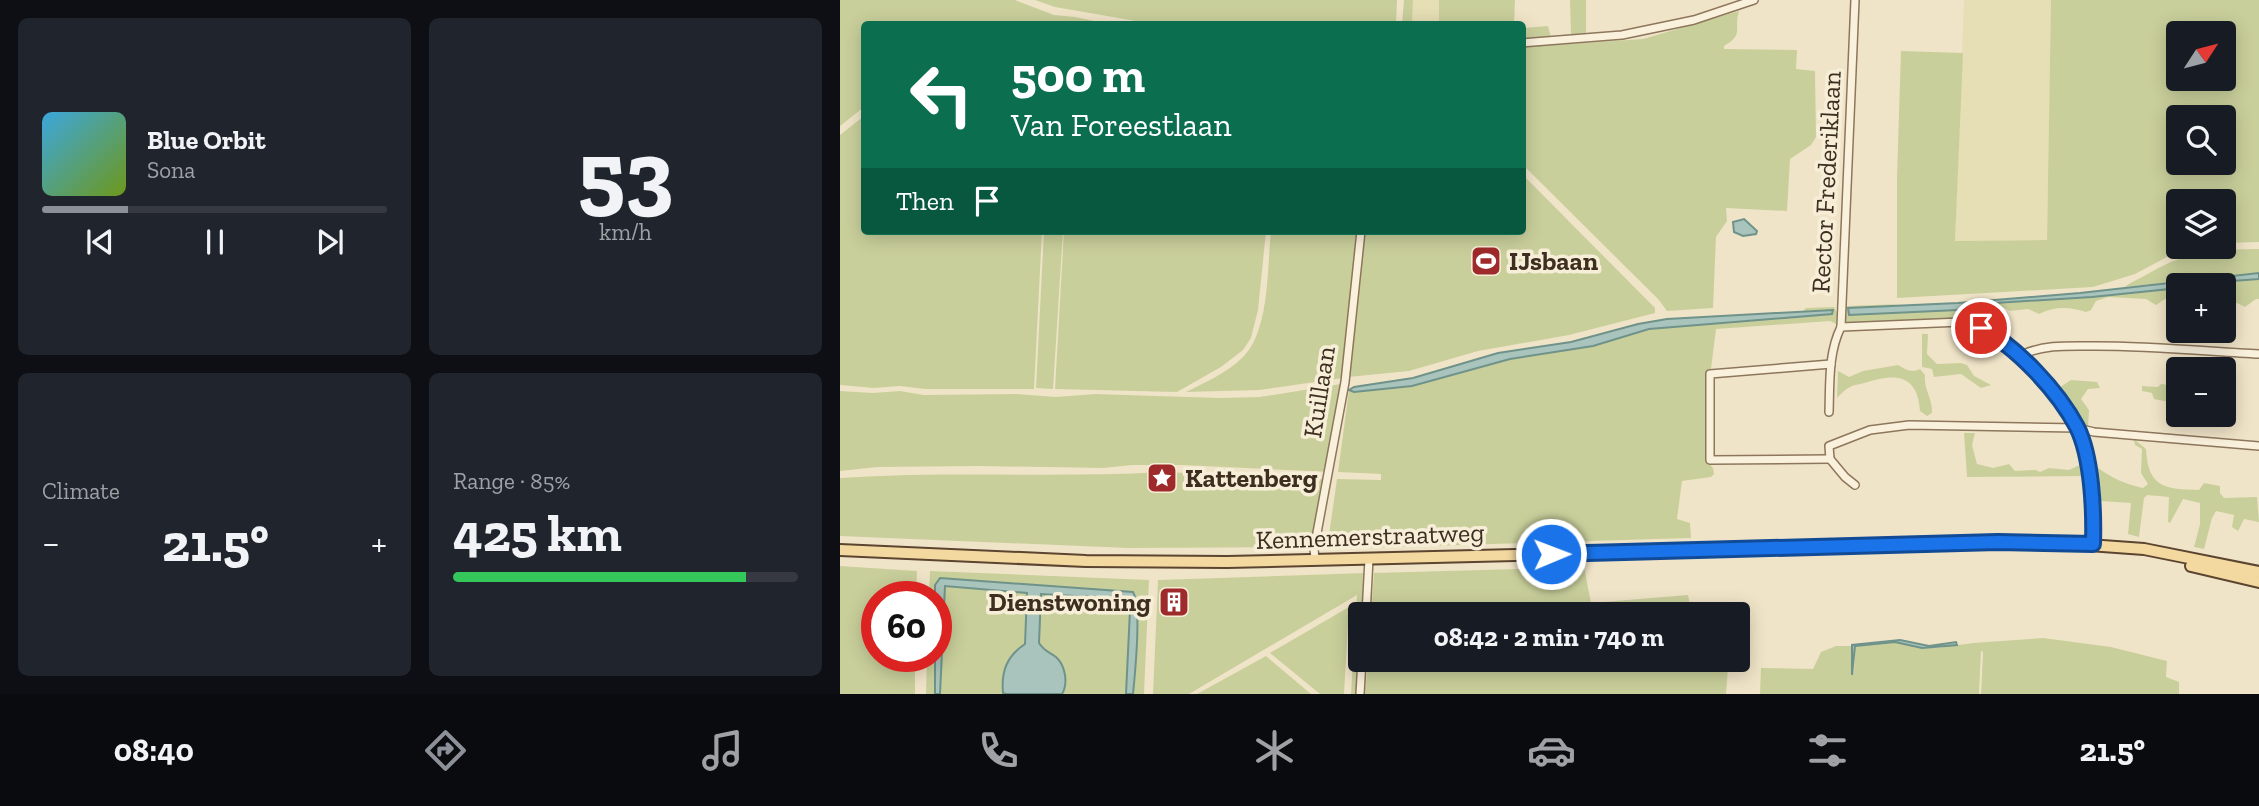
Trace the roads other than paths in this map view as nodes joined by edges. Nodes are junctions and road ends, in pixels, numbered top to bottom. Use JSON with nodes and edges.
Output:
{"nodes":[{"id":1,"x":1754,"y":0,"type":"edge"},
{"id":2,"x":1855,"y":0,"type":"edge"},
{"id":3,"x":1526,"y":43,"type":"edge"},
{"id":4,"x":1361,"y":235,"type":"edge"},
{"id":5,"x":1841,"y":327,"type":"junction"},
{"id":6,"x":2259,"y":354,"type":"edge"},
{"id":7,"x":2021,"y":355,"type":"junction"},
{"id":8,"x":1831,"y":364,"type":"junction"},
{"id":9,"x":1829,"y":412,"type":"dead end"},
{"id":10,"x":2078,"y":428,"type":"junction"},
{"id":11,"x":2259,"y":446,"type":"edge"},
{"id":12,"x":1830,"y":459,"type":"junction"},
{"id":13,"x":1855,"y":485,"type":"dead end"},
{"id":14,"x":2093,"y":544,"type":"junction"},
{"id":15,"x":2110,"y":546,"type":"junction"},
{"id":16,"x":840,"y":550,"type":"edge"},
{"id":17,"x":1314,"y":554,"type":"junction"},
{"id":18,"x":1369,"y":559,"type":"junction"},
{"id":19,"x":2259,"y":572,"type":"edge"},
{"id":20,"x":2259,"y":582,"type":"edge"},
{"id":21,"x":1367,"y":602,"type":"edge"},
{"id":22,"x":1361,"y":672,"type":"edge"},
{"id":23,"x":1360,"y":694,"type":"edge"}],
"edges":[{"from":1,"to":3,"type":"street"},
{"from":2,"to":5,"type":"street","name":"Rector Frederiklaan"},
{"from":4,"to":17,"type":"street","name":"Kuillaan"},
{"from":5,"to":7,"type":"street"},
{"from":5,"to":8,"type":"street","name":"Rector Frederiklaan"},
{"from":6,"to":7,"type":"street"},
{"from":7,"to":10,"type":"street"},
{"from":8,"to":9,"type":"street","name":"Rector Frederiklaan"},
{"from":8,"to":12,"type":"street"},
{"from":10,"to":11,"type":"street"},
{"from":10,"to":12,"type":"street"},
{"from":10,"to":14,"type":"street"},
{"from":12,"to":13,"type":"street"},
{"from":14,"to":15,"type":"main road","name":"Kennemerstraatweg"},
{"from":14,"to":18,"type":"main road","name":"Kennemerstraatweg"},
{"from":15,"to":19,"type":"main road","name":"Kennemerstraatweg"},
{"from":15,"to":20,"type":"main road","name":"Kennemerstraatweg"},
{"from":16,"to":17,"type":"main road","name":"Kennemerstraatweg"},
{"from":17,"to":18,"type":"main road","name":"Kennemerstraatweg"},
{"from":18,"to":21,"type":"street"},
{"from":22,"to":23,"type":"street"}]}
